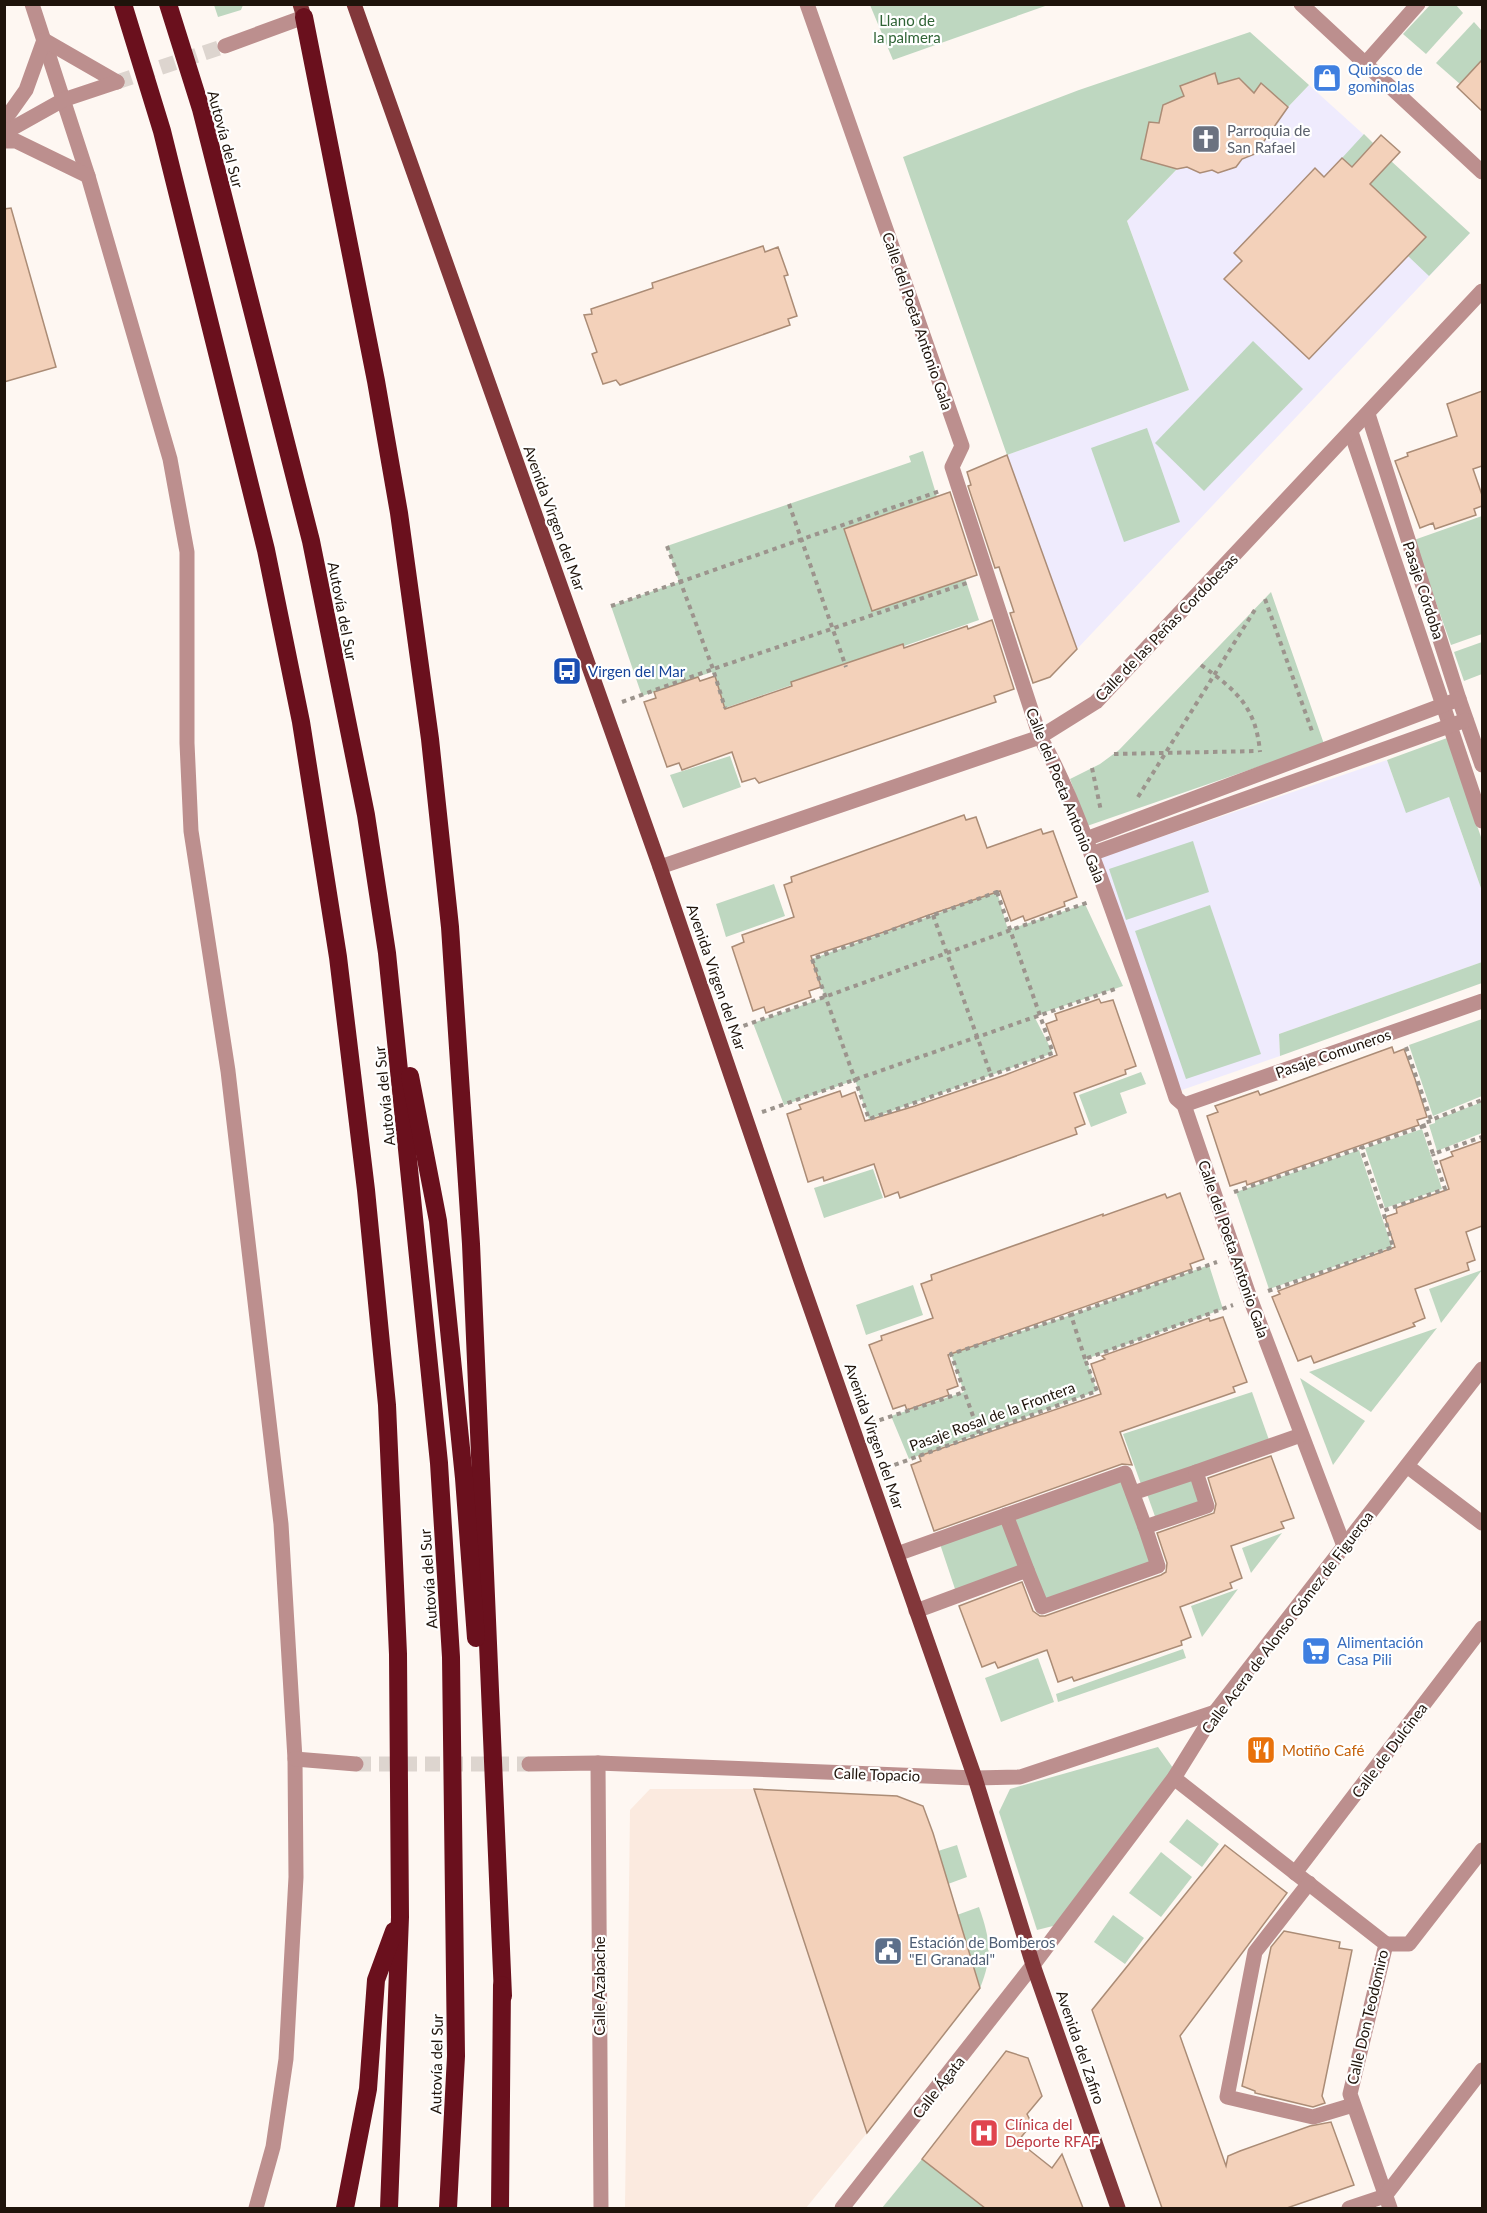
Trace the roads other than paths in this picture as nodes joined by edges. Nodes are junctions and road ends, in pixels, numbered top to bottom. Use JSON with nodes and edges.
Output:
{"nodes":[{"id":1,"x":32,"y":4,"type":"edge"},
{"id":2,"x":123,"y":4,"type":"edge"},
{"id":3,"x":168,"y":4,"type":"edge"},
{"id":4,"x":354,"y":4,"type":"edge"},
{"id":5,"x":807,"y":4,"type":"edge"},
{"id":6,"x":1301,"y":4,"type":"edge"},
{"id":7,"x":1418,"y":4,"type":"edge"},
{"id":8,"x":302,"y":11,"type":"edge"},
{"id":9,"x":44,"y":40,"type":"junction"},
{"id":10,"x":225,"y":46,"type":"tunnel mouth"},
{"id":11,"x":1365,"y":64,"type":"junction"},
{"id":12,"x":63,"y":100,"type":"junction"},
{"id":13,"x":4,"y":122,"type":"edge"},
{"id":14,"x":4,"y":133,"type":"edge"},
{"id":15,"x":4,"y":141,"type":"edge"},
{"id":16,"x":1482,"y":172,"type":"edge"},
{"id":17,"x":87,"y":176,"type":"junction"},
{"id":18,"x":1482,"y":291,"type":"edge"},
{"id":19,"x":1368,"y":414,"type":"junction"},
{"id":20,"x":1351,"y":432,"type":"junction"},
{"id":21,"x":1459,"y":699,"type":"junction"},
{"id":22,"x":1443,"y":705,"type":"junction"},
{"id":23,"x":1466,"y":720,"type":"junction"},
{"id":24,"x":1450,"y":726,"type":"junction"},
{"id":25,"x":1040,"y":737,"type":"junction"},
{"id":26,"x":1482,"y":765,"type":"edge"},
{"id":27,"x":1482,"y":821,"type":"edge"},
{"id":28,"x":1086,"y":838,"type":"junction"},
{"id":29,"x":1091,"y":854,"type":"junction"},
{"id":30,"x":660,"y":867,"type":"junction"},
{"id":31,"x":387,"y":953,"type":"junction"},
{"id":32,"x":1482,"y":1000,"type":"edge"},
{"id":33,"x":1184,"y":1105,"type":"junction"},
{"id":34,"x":1482,"y":1369,"type":"edge"},
{"id":35,"x":1301,"y":1435,"type":"junction"},
{"id":36,"x":1407,"y":1466,"type":"junction"},
{"id":37,"x":1196,"y":1472,"type":"junction"},
{"id":38,"x":1132,"y":1493,"type":"junction"},
{"id":39,"x":1006,"y":1515,"type":"junction"},
{"id":40,"x":1482,"y":1523,"type":"edge"},
{"id":41,"x":1145,"y":1527,"type":"junction"},
{"id":42,"x":1344,"y":1546,"type":"junction"},
{"id":43,"x":897,"y":1554,"type":"junction"},
{"id":44,"x":1027,"y":1570,"type":"junction"},
{"id":45,"x":916,"y":1611,"type":"junction"},
{"id":46,"x":1482,"y":1628,"type":"edge"},
{"id":47,"x":1215,"y":1712,"type":"junction"},
{"id":48,"x":295,"y":1759,"type":"junction"},
{"id":49,"x":598,"y":1763,"type":"junction"},
{"id":50,"x":356,"y":1764,"type":"tunnel mouth"},
{"id":51,"x":529,"y":1764,"type":"tunnel mouth"},
{"id":52,"x":975,"y":1778,"type":"junction"},
{"id":53,"x":1174,"y":1778,"type":"junction"},
{"id":54,"x":1482,"y":1850,"type":"edge"},
{"id":55,"x":1295,"y":1873,"type":"junction"},
{"id":56,"x":1309,"y":1884,"type":"junction"},
{"id":57,"x":400,"y":1917,"type":"junction"},
{"id":58,"x":1386,"y":1944,"type":"junction"},
{"id":59,"x":1033,"y":1965,"type":"junction"},
{"id":60,"x":503,"y":1996,"type":"junction"},
{"id":61,"x":1482,"y":2070,"type":"edge"},
{"id":62,"x":1353,"y":2105,"type":"junction"},
{"id":63,"x":1388,"y":2202,"type":"edge"},
{"id":64,"x":256,"y":2208,"type":"edge"},
{"id":65,"x":345,"y":2208,"type":"edge"},
{"id":66,"x":389,"y":2208,"type":"edge"},
{"id":67,"x":448,"y":2208,"type":"edge"},
{"id":68,"x":500,"y":2208,"type":"edge"},
{"id":69,"x":601,"y":2208,"type":"edge"},
{"id":70,"x":842,"y":2208,"type":"edge"},
{"id":71,"x":1119,"y":2208,"type":"edge"},
{"id":72,"x":1349,"y":2208,"type":"edge"}],
"edges":[{"from":1,"to":9,"type":"street"},
{"from":2,"to":57,"type":"highway","name":"Autovía del Sur"},
{"from":3,"to":31,"type":"highway","name":"Autovía del Sur"},
{"from":4,"to":30,"type":"main road","name":"Avenida Virgen del Mar"},
{"from":5,"to":25,"type":"street","name":"Calle del Poeta Antonio Gala"},
{"from":6,"to":11,"type":"street"},
{"from":7,"to":11,"type":"street"},
{"from":8,"to":10,"type":"street"},
{"from":8,"to":60,"type":"highway"},
{"from":9,"to":12,"type":"street"},
{"from":9,"to":12,"type":"street"},
{"from":9,"to":13,"type":"street"},
{"from":11,"to":16,"type":"street"},
{"from":12,"to":14,"type":"street"},
{"from":12,"to":17,"type":"street"},
{"from":15,"to":17,"type":"street"},
{"from":17,"to":48,"type":"street"},
{"from":18,"to":19,"type":"street","name":"Calle de las Peñas Cordobesas"},
{"from":19,"to":20,"type":"street","name":"Calle de las Peñas Cordobesas"},
{"from":19,"to":21,"type":"street","name":"Pasaje Córdoba"},
{"from":20,"to":22,"type":"street"},
{"from":20,"to":25,"type":"street","name":"Calle de las Peñas Cordobesas"},
{"from":21,"to":22,"type":"street"},
{"from":21,"to":23,"type":"street","name":"Pasaje Córdoba"},
{"from":22,"to":24,"type":"street"},
{"from":22,"to":28,"type":"street"},
{"from":23,"to":24,"type":"street"},
{"from":23,"to":26,"type":"street","name":"Pasaje Córdoba"},
{"from":24,"to":27,"type":"street"},
{"from":24,"to":29,"type":"street"},
{"from":25,"to":28,"type":"street","name":"Calle del Poeta Antonio Gala"},
{"from":25,"to":30,"type":"street","name":"Calle de las Peñas Cordobesas"},
{"from":28,"to":29,"type":"street","name":"Calle del Poeta Antonio Gala"},
{"from":29,"to":33,"type":"street","name":"Calle del Poeta Antonio Gala"},
{"from":30,"to":43,"type":"main road","name":"Avenida Virgen del Mar"},
{"from":31,"to":60,"type":"highway"},
{"from":31,"to":67,"type":"highway","name":"Autovía del Sur"},
{"from":32,"to":33,"type":"street","name":"Pasaje Comuneros"},
{"from":33,"to":35,"type":"street","name":"Calle del Poeta Antonio Gala"},
{"from":34,"to":36,"type":"street","name":"Calle Acera de Alonso Gómez de Figueroa"},
{"from":35,"to":37,"type":"street"},
{"from":35,"to":42,"type":"street","name":"Calle del Poeta Antonio Gala"},
{"from":36,"to":40,"type":"street"},
{"from":36,"to":42,"type":"street","name":"Calle Acera de Alonso Gómez de Figueroa"},
{"from":37,"to":38,"type":"street"},
{"from":37,"to":41,"type":"street"},
{"from":38,"to":39,"type":"street"},
{"from":38,"to":41,"type":"street"},
{"from":39,"to":43,"type":"street"},
{"from":39,"to":44,"type":"street"},
{"from":41,"to":44,"type":"street"},
{"from":42,"to":47,"type":"street","name":"Calle Acera de Alonso Gómez de Figueroa"},
{"from":43,"to":45,"type":"main road","name":"Avenida Virgen del Mar"},
{"from":44,"to":45,"type":"street"},
{"from":45,"to":52,"type":"main road","name":"Avenida Virgen del Mar"},
{"from":46,"to":55,"type":"street","name":"Calle de Dulcinea"},
{"from":47,"to":52,"type":"street","name":"Calle Topacio"},
{"from":47,"to":53,"type":"street","name":"Calle Acera de Alonso Gómez de Figueroa"},
{"from":48,"to":50,"type":"street"},
{"from":48,"to":64,"type":"street"},
{"from":49,"to":51,"type":"street","name":"Calle Topacio"},
{"from":49,"to":52,"type":"street","name":"Calle Topacio"},
{"from":49,"to":69,"type":"street","name":"Calle Azabache"},
{"from":52,"to":59,"type":"main road","name":"Avenida Virgen del Mar"},
{"from":53,"to":55,"type":"street","name":"Calle Don Teodomiro"},
{"from":53,"to":59,"type":"street","name":"Calle Acera de Alonso Gómez de Figueroa"},
{"from":54,"to":58,"type":"street"},
{"from":55,"to":56,"type":"street","name":"Calle Don Teodomiro"},
{"from":56,"to":58,"type":"street","name":"Calle Don Teodomiro"},
{"from":56,"to":62,"type":"street"},
{"from":57,"to":65,"type":"highway"},
{"from":57,"to":66,"type":"highway","name":"Autovía del Sur"},
{"from":58,"to":62,"type":"street","name":"Calle Don Teodomiro"},
{"from":59,"to":70,"type":"street","name":"Calle Ágata"},
{"from":59,"to":71,"type":"main road","name":"Avenida del Zafiro"},
{"from":60,"to":68,"type":"highway"},
{"from":61,"to":63,"type":"street"},
{"from":62,"to":63,"type":"street","name":"Calle Don Teodomiro"},
{"from":63,"to":72,"type":"street"}]}
